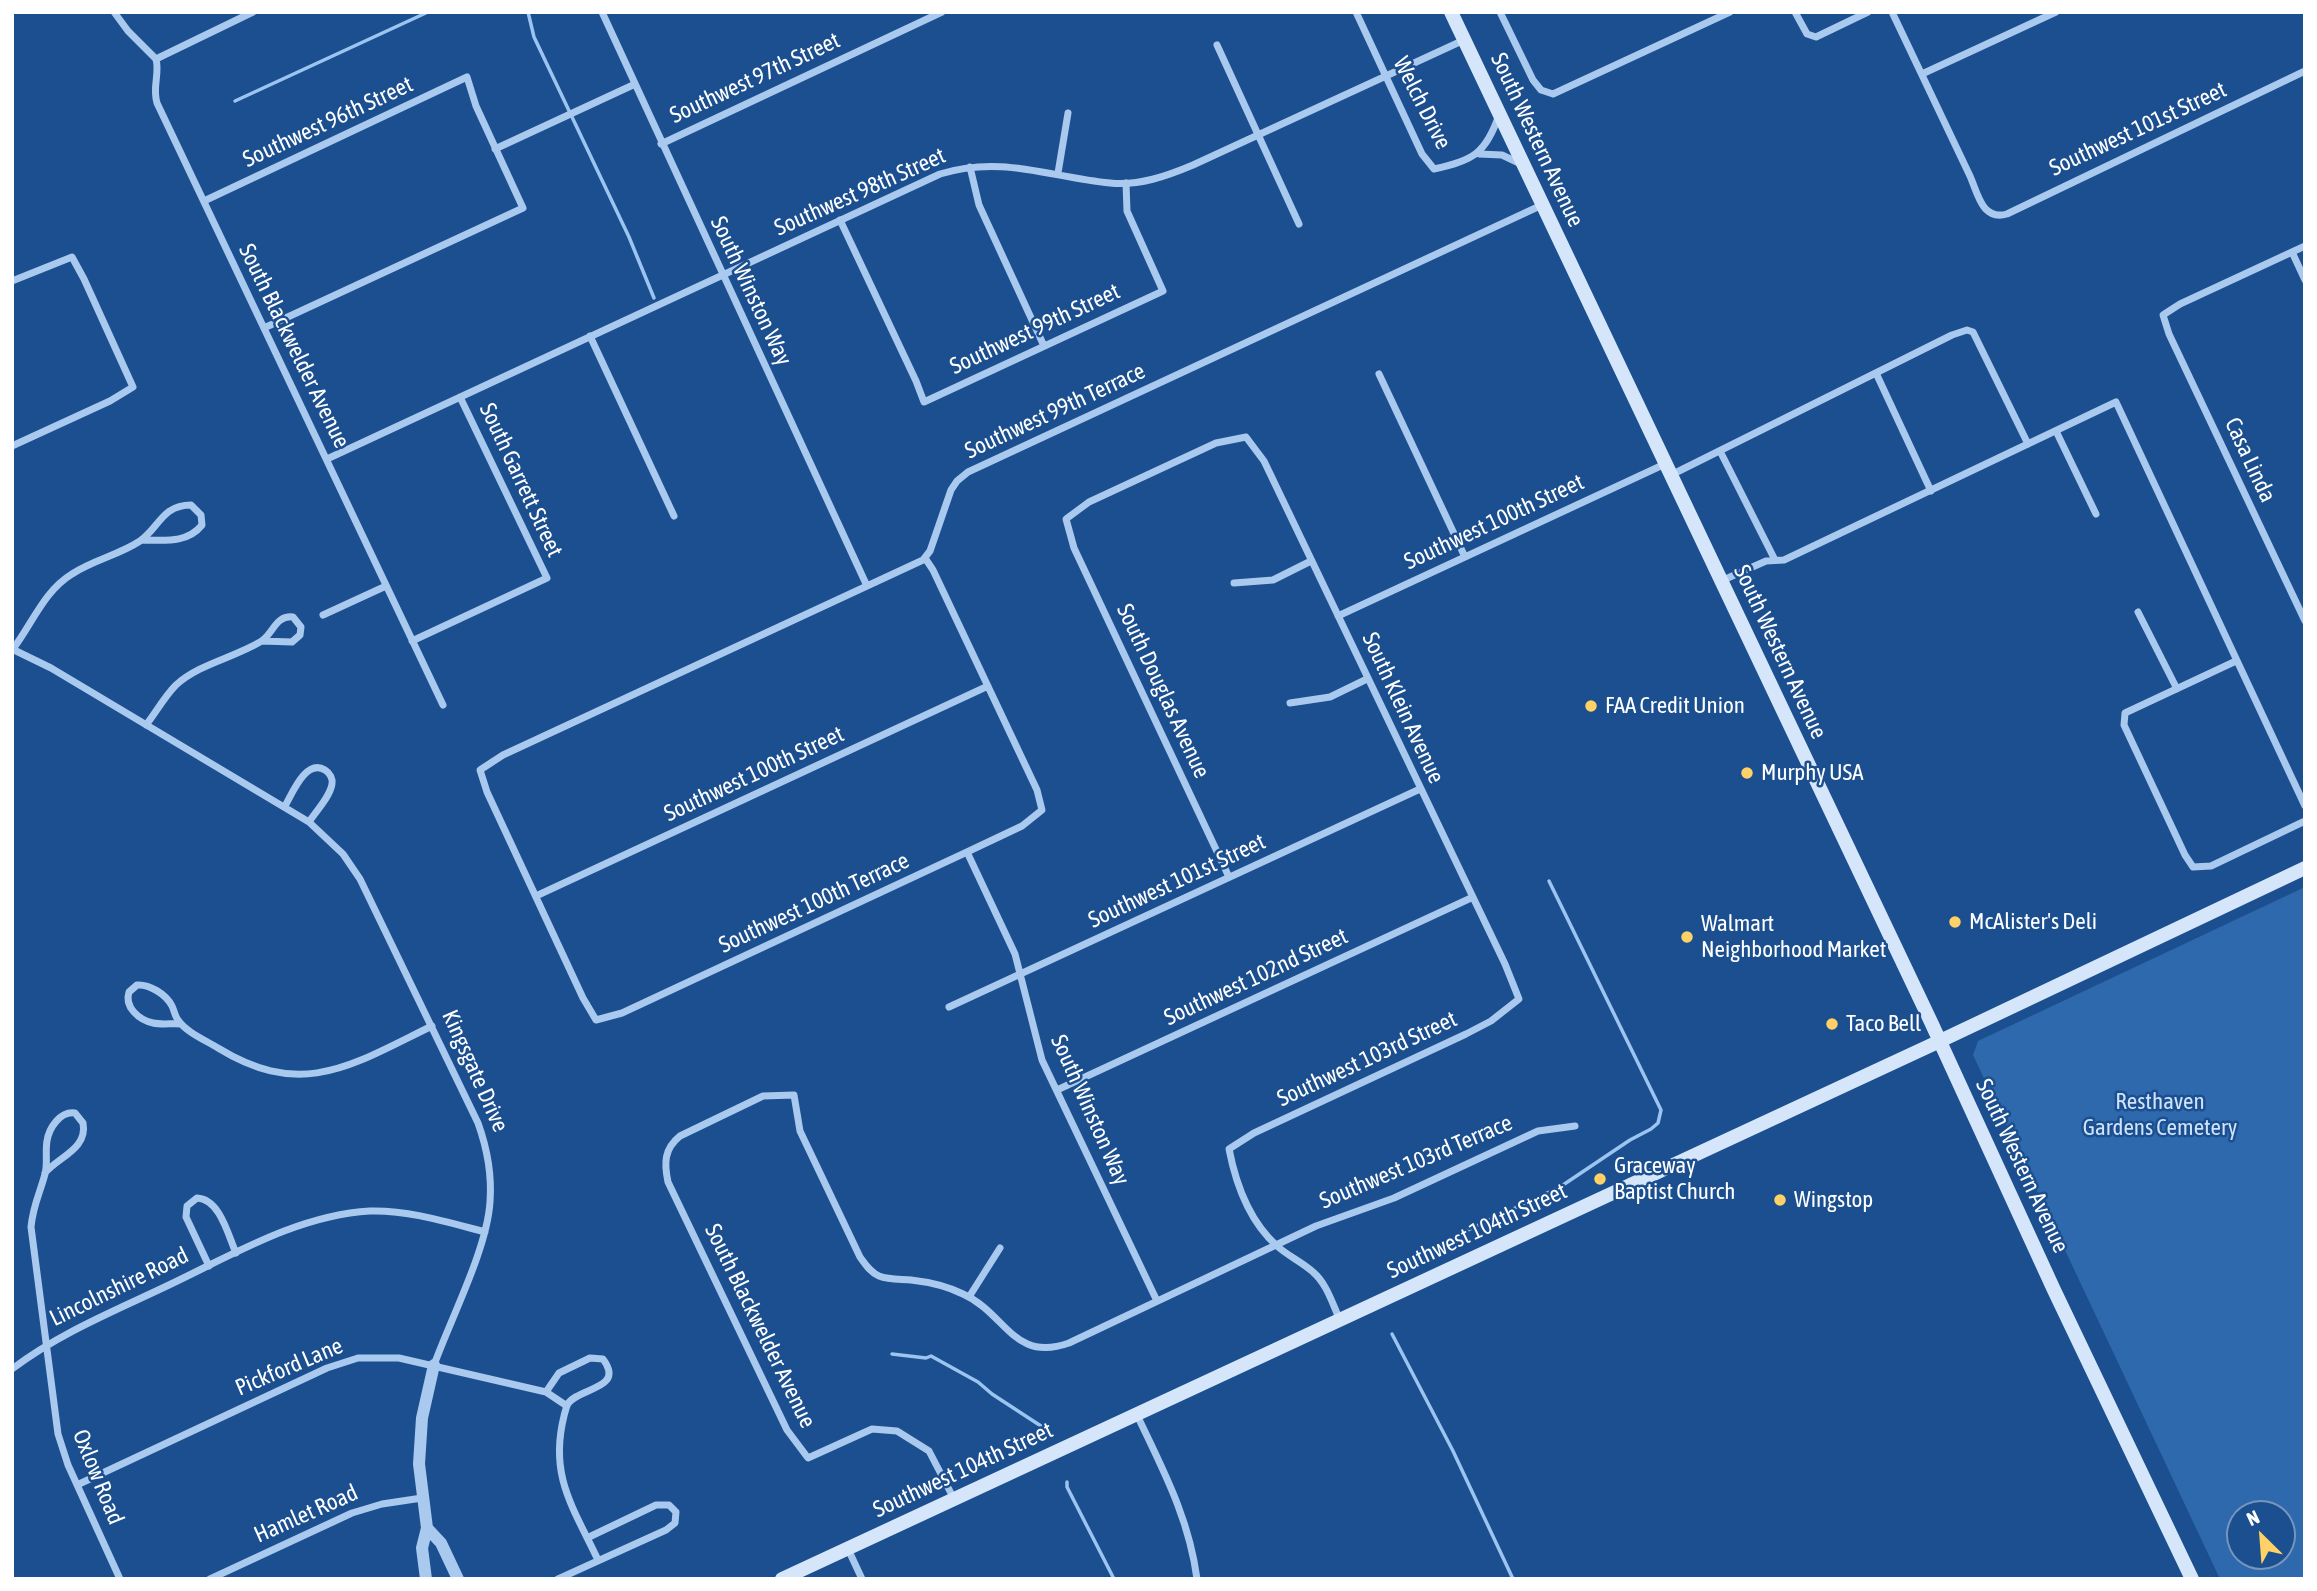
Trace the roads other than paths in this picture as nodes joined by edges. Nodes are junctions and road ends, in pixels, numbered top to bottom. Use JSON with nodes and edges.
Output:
{"nodes":[{"id":1,"x":114,"y":12,"type":"edge"},
{"id":2,"x":254,"y":12,"type":"edge"},
{"id":3,"x":942,"y":12,"type":"edge"},
{"id":4,"x":1356,"y":12,"type":"edge"},
{"id":5,"x":1451,"y":12,"type":"edge"},
{"id":6,"x":1500,"y":12,"type":"edge"},
{"id":7,"x":1730,"y":12,"type":"edge"},
{"id":8,"x":1795,"y":12,"type":"edge"},
{"id":9,"x":1868,"y":12,"type":"edge"},
{"id":10,"x":1892,"y":12,"type":"edge"},
{"id":11,"x":2056,"y":12,"type":"edge"},
{"id":12,"x":603,"y":13,"type":"edge"},
{"id":13,"x":1464,"y":40,"type":"junction"},
{"id":14,"x":1217,"y":45,"type":"dead end"},
{"id":15,"x":156,"y":59,"type":"junction"},
{"id":16,"x":2305,"y":71,"type":"edge"},
{"id":17,"x":1922,"y":74,"type":"junction"},
{"id":18,"x":1385,"y":75,"type":"junction"},
{"id":19,"x":633,"y":85,"type":"junction"},
{"id":20,"x":1068,"y":113,"type":"dead end"},
{"id":21,"x":1499,"y":115,"type":"junction"},
{"id":22,"x":1258,"y":134,"type":"junction"},
{"id":23,"x":661,"y":144,"type":"junction"},
{"id":24,"x":495,"y":149,"type":"junction"},
{"id":25,"x":1478,"y":154,"type":"junction"},
{"id":26,"x":1523,"y":165,"type":"junction"},
{"id":27,"x":970,"y":167,"type":"junction"},
{"id":28,"x":1058,"y":173,"type":"junction"},
{"id":29,"x":1126,"y":183,"type":"junction"},
{"id":30,"x":204,"y":201,"type":"junction"},
{"id":31,"x":1542,"y":205,"type":"junction"},
{"id":32,"x":840,"y":220,"type":"junction"},
{"id":33,"x":1299,"y":224,"type":"dead end"},
{"id":34,"x":2305,"y":246,"type":"edge"},
{"id":35,"x":2292,"y":252,"type":"junction"},
{"id":36,"x":722,"y":274,"type":"junction"},
{"id":37,"x":2305,"y":279,"type":"edge"},
{"id":38,"x":12,"y":281,"type":"edge"},
{"id":39,"x":264,"y":328,"type":"junction"},
{"id":40,"x":590,"y":336,"type":"junction"},
{"id":41,"x":1044,"y":346,"type":"junction"},
{"id":42,"x":1877,"y":373,"type":"junction"},
{"id":43,"x":1379,"y":374,"type":"dead end"},
{"id":44,"x":460,"y":397,"type":"junction"},
{"id":45,"x":2056,"y":431,"type":"junction"},
{"id":46,"x":2028,"y":444,"type":"junction"},
{"id":47,"x":12,"y":446,"type":"edge"},
{"id":48,"x":1720,"y":452,"type":"junction"},
{"id":49,"x":327,"y":459,"type":"junction"},
{"id":50,"x":1668,"y":469,"type":"junction"},
{"id":51,"x":1931,"y":491,"type":"junction"},
{"id":52,"x":2096,"y":514,"type":"dead end"},
{"id":53,"x":674,"y":516,"type":"dead end"},
{"id":54,"x":1066,"y":519,"type":"joint"},
{"id":55,"x":142,"y":540,"type":"junction"},
{"id":56,"x":1465,"y":557,"type":"junction"},
{"id":57,"x":925,"y":558,"type":"junction"},
{"id":58,"x":1311,"y":561,"type":"junction"},
{"id":59,"x":1775,"y":561,"type":"junction"},
{"id":60,"x":1721,"y":582,"type":"junction"},
{"id":61,"x":1234,"y":583,"type":"dead end"},
{"id":62,"x":386,"y":586,"type":"junction"},
{"id":63,"x":867,"y":586,"type":"junction"},
{"id":64,"x":2138,"y":612,"type":"dead end"},
{"id":65,"x":323,"y":615,"type":"dead end"},
{"id":66,"x":1338,"y":616,"type":"junction"},
{"id":67,"x":2305,"y":621,"type":"edge"},
{"id":68,"x":262,"y":641,"type":"junction"},
{"id":69,"x":412,"y":641,"type":"junction"},
{"id":70,"x":12,"y":649,"type":"edge"},
{"id":71,"x":2236,"y":661,"type":"junction"},
{"id":72,"x":1367,"y":679,"type":"junction"},
{"id":73,"x":988,"y":686,"type":"junction"},
{"id":74,"x":2177,"y":689,"type":"junction"},
{"id":75,"x":1290,"y":703,"type":"dead end"},
{"id":76,"x":443,"y":705,"type":"dead end"},
{"id":77,"x":146,"y":725,"type":"junction"},
{"id":78,"x":1420,"y":789,"type":"junction"},
{"id":79,"x":285,"y":806,"type":"junction"},
{"id":80,"x":2305,"y":806,"type":"edge"},
{"id":81,"x":2305,"y":821,"type":"edge"},
{"id":82,"x":309,"y":822,"type":"junction"},
{"id":83,"x":967,"y":852,"type":"junction"},
{"id":84,"x":2305,"y":869,"type":"edge"},
{"id":85,"x":1229,"y":877,"type":"junction"},
{"id":86,"x":536,"y":896,"type":"junction"},
{"id":87,"x":1471,"y":898,"type":"junction"},
{"id":88,"x":1022,"y":974,"type":"junction"},
{"id":89,"x":1519,"y":999,"type":"joint"},
{"id":90,"x":949,"y":1007,"type":"dead end"},
{"id":91,"x":181,"y":1024,"type":"junction"},
{"id":92,"x":432,"y":1026,"type":"junction"},
{"id":93,"x":1940,"y":1041,"type":"junction"},
{"id":94,"x":1057,"y":1090,"type":"junction"},
{"id":95,"x":1574,"y":1126,"type":"dead end"},
{"id":96,"x":45,"y":1173,"type":"junction"},
{"id":97,"x":485,"y":1231,"type":"junction"},
{"id":98,"x":1277,"y":1246,"type":"junction"},
{"id":99,"x":1000,"y":1248,"type":"dead end"},
{"id":100,"x":236,"y":1253,"type":"junction"},
{"id":101,"x":209,"y":1266,"type":"junction"},
{"id":102,"x":970,"y":1297,"type":"junction"},
{"id":103,"x":1157,"y":1301,"type":"junction"},
{"id":104,"x":1340,"y":1320,"type":"junction"},
{"id":105,"x":46,"y":1344,"type":"junction"},
{"id":106,"x":434,"y":1365,"type":"junction"},
{"id":107,"x":12,"y":1369,"type":"edge"},
{"id":108,"x":546,"y":1392,"type":"junction"},
{"id":109,"x":567,"y":1406,"type":"junction"},
{"id":110,"x":1136,"y":1414,"type":"junction"},
{"id":111,"x":77,"y":1485,"type":"junction"},
{"id":112,"x":422,"y":1498,"type":"junction"},
{"id":113,"x":954,"y":1499,"type":"junction"},
{"id":114,"x":427,"y":1528,"type":"junction"},
{"id":115,"x":587,"y":1538,"type":"junction"},
{"id":116,"x":848,"y":1548,"type":"junction"},
{"id":117,"x":598,"y":1560,"type":"junction"},
{"id":118,"x":120,"y":1579,"type":"edge"},
{"id":119,"x":210,"y":1579,"type":"edge"},
{"id":120,"x":426,"y":1579,"type":"edge"},
{"id":121,"x":458,"y":1579,"type":"edge"},
{"id":122,"x":558,"y":1579,"type":"edge"},
{"id":123,"x":782,"y":1579,"type":"edge"},
{"id":124,"x":862,"y":1579,"type":"edge"},
{"id":125,"x":1197,"y":1579,"type":"edge"},
{"id":126,"x":2192,"y":1579,"type":"edge"}],
"edges":[{"from":1,"to":15,"type":"street"},
{"from":2,"to":15,"type":"street"},
{"from":3,"to":23,"type":"street","name":"Southwest 97th Street"},
{"from":4,"to":18,"type":"street","name":"Welch Drive"},
{"from":5,"to":13,"type":"main road","name":"South Western Avenue"},
{"from":6,"to":7,"type":"street"},
{"from":8,"to":9,"type":"street"},
{"from":10,"to":17,"type":"street"},
{"from":11,"to":17,"type":"street"},
{"from":12,"to":19,"type":"street","name":"South Winston Way"},
{"from":13,"to":18,"type":"street","name":"Southwest 98th Street"},
{"from":13,"to":21,"type":"main road","name":"South Western Avenue"},
{"from":14,"to":22,"type":"street"},
{"from":15,"to":30,"type":"street","name":"South Blackwelder Avenue"},
{"from":16,"to":17,"type":"street","name":"Southwest 101st Street"},
{"from":18,"to":22,"type":"street","name":"Southwest 98th Street"},
{"from":18,"to":25,"type":"street","name":"Welch Drive"},
{"from":19,"to":23,"type":"street","name":"South Winston Way"},
{"from":19,"to":24,"type":"street"},
{"from":20,"to":28,"type":"street"},
{"from":21,"to":25,"type":"street","name":"Welch Drive"},
{"from":21,"to":26,"type":"main road","name":"South Western Avenue"},
{"from":22,"to":29,"type":"street","name":"Southwest 98th Street"},
{"from":22,"to":33,"type":"street"},
{"from":23,"to":36,"type":"street","name":"South Winston Way"},
{"from":24,"to":30,"type":"street","name":"Southwest 96th Street"},
{"from":24,"to":39,"type":"street"},
{"from":25,"to":26,"type":"street","name":"Welch Drive"},
{"from":26,"to":31,"type":"main road","name":"South Western Avenue"},
{"from":27,"to":28,"type":"street","name":"Southwest 98th Street"},
{"from":27,"to":32,"type":"street","name":"Southwest 98th Street"},
{"from":27,"to":41,"type":"street"},
{"from":28,"to":29,"type":"street","name":"Southwest 98th Street"},
{"from":29,"to":41,"type":"street","name":"Southwest 99th Street"},
{"from":30,"to":39,"type":"street","name":"South Blackwelder Avenue"},
{"from":31,"to":50,"type":"main road","name":"South Western Avenue"},
{"from":31,"to":57,"type":"street","name":"Southwest 99th Terrace"},
{"from":32,"to":36,"type":"street","name":"Southwest 98th Street"},
{"from":32,"to":41,"type":"street","name":"Southwest 99th Street"},
{"from":34,"to":35,"type":"street"},
{"from":35,"to":37,"type":"street"},
{"from":35,"to":67,"type":"street","name":"Casa Linda"},
{"from":36,"to":40,"type":"street","name":"Southwest 98th Street"},
{"from":36,"to":63,"type":"street","name":"South Winston Way"},
{"from":38,"to":47,"type":"street"},
{"from":39,"to":49,"type":"street","name":"South Blackwelder Avenue"},
{"from":40,"to":44,"type":"street","name":"Southwest 98th Street"},
{"from":40,"to":53,"type":"street"},
{"from":42,"to":46,"type":"street","name":"Southwest 100th Street"},
{"from":42,"to":48,"type":"street","name":"Southwest 100th Street"},
{"from":42,"to":51,"type":"street"},
{"from":43,"to":56,"type":"street"},
{"from":44,"to":49,"type":"street","name":"Southwest 98th Street"},
{"from":44,"to":69,"type":"street","name":"South Garrett Street"},
{"from":45,"to":46,"type":"street"},
{"from":45,"to":52,"type":"street"},
{"from":45,"to":71,"type":"street"},
{"from":46,"to":51,"type":"street"},
{"from":48,"to":50,"type":"street","name":"Southwest 100th Street"},
{"from":48,"to":59,"type":"street"},
{"from":49,"to":62,"type":"street","name":"South Blackwelder Avenue"},
{"from":50,"to":56,"type":"street","name":"Southwest 100th Street"},
{"from":50,"to":60,"type":"main road","name":"South Western Avenue"},
{"from":51,"to":59,"type":"street"},
{"from":54,"to":58,"type":"street","name":"South Klein Avenue"},
{"from":54,"to":85,"type":"street","name":"South Douglas Avenue"},
{"from":55,"to":55,"type":"street"},
{"from":55,"to":70,"type":"street"},
{"from":56,"to":66,"type":"street","name":"Southwest 100th Street"},
{"from":57,"to":63,"type":"street"},
{"from":57,"to":73,"type":"street"},
{"from":58,"to":61,"type":"street"},
{"from":58,"to":66,"type":"street","name":"South Klein Avenue"},
{"from":59,"to":60,"type":"street"},
{"from":60,"to":93,"type":"main road","name":"South Western Avenue"},
{"from":62,"to":65,"type":"street"},
{"from":62,"to":69,"type":"street","name":"South Blackwelder Avenue"},
{"from":63,"to":86,"type":"street"},
{"from":64,"to":74,"type":"street"},
{"from":66,"to":72,"type":"street","name":"South Klein Avenue"},
{"from":68,"to":68,"type":"street"},
{"from":68,"to":77,"type":"street"},
{"from":69,"to":76,"type":"street","name":"South Blackwelder Avenue"},
{"from":70,"to":77,"type":"street","name":"Kingsgate Drive"},
{"from":71,"to":74,"type":"street"},
{"from":71,"to":80,"type":"street"},
{"from":72,"to":75,"type":"street"},
{"from":72,"to":78,"type":"street","name":"South Klein Avenue"},
{"from":73,"to":83,"type":"street","name":"Southwest 100th Terrace"},
{"from":73,"to":86,"type":"street","name":"Southwest 100th Street"},
{"from":74,"to":81,"type":"street"},
{"from":77,"to":79,"type":"street","name":"Kingsgate Drive"},
{"from":78,"to":85,"type":"street","name":"Southwest 101st Street"},
{"from":78,"to":87,"type":"street","name":"South Klein Avenue"},
{"from":79,"to":82,"type":"street","name":"Kingsgate Drive"},
{"from":79,"to":82,"type":"street"},
{"from":82,"to":92,"type":"street","name":"Kingsgate Drive"},
{"from":83,"to":86,"type":"street","name":"Southwest 100th Terrace"},
{"from":83,"to":88,"type":"street","name":"South Winston Way"},
{"from":84,"to":93,"type":"main road","name":"Southwest 104th Street"},
{"from":85,"to":88,"type":"street","name":"Southwest 101st Street"},
{"from":87,"to":89,"type":"street","name":"South Klein Avenue"},
{"from":87,"to":94,"type":"street","name":"Southwest 102nd Street"},
{"from":88,"to":90,"type":"street","name":"Southwest 101st Street"},
{"from":88,"to":94,"type":"street","name":"South Winston Way"},
{"from":89,"to":98,"type":"street","name":"Southwest 103rd Street"},
{"from":91,"to":91,"type":"street"},
{"from":91,"to":92,"type":"street"},
{"from":92,"to":97,"type":"street","name":"Kingsgate Drive"},
{"from":93,"to":104,"type":"main road","name":"Southwest 104th Street"},
{"from":93,"to":126,"type":"main road","name":"South Western Avenue"},
{"from":94,"to":103,"type":"street","name":"South Winston Way"},
{"from":95,"to":98,"type":"street","name":"Southwest 103rd Terrace"},
{"from":96,"to":96,"type":"street","name":"Oxlow Road"},
{"from":96,"to":105,"type":"street","name":"Oxlow Road"},
{"from":97,"to":100,"type":"street","name":"Lincolnshire Road"},
{"from":97,"to":106,"type":"street","name":"Kingsgate Drive"},
{"from":98,"to":103,"type":"street"},
{"from":98,"to":104,"type":"street"},
{"from":99,"to":102,"type":"street"},
{"from":100,"to":101,"type":"street","name":"Lincolnshire Road"},
{"from":100,"to":101,"type":"street","name":"Lincolnshire Road"},
{"from":101,"to":105,"type":"street","name":"Lincolnshire Road"},
{"from":102,"to":103,"type":"street"},
{"from":102,"to":113,"type":"street","name":"South Blackwelder Avenue"},
{"from":104,"to":110,"type":"main road","name":"Southwest 104th Street"},
{"from":105,"to":107,"type":"street","name":"Lincolnshire Road"},
{"from":105,"to":111,"type":"street","name":"Oxlow Road"},
{"from":106,"to":108,"type":"street","name":"Pickford Lane"},
{"from":106,"to":111,"type":"street","name":"Pickford Lane"},
{"from":106,"to":112,"type":"street","name":"Kingsgate Drive"},
{"from":108,"to":109,"type":"street","name":"Pickford Lane"},
{"from":108,"to":109,"type":"street"},
{"from":109,"to":115,"type":"street"},
{"from":110,"to":113,"type":"main road","name":"Southwest 104th Street"},
{"from":110,"to":125,"type":"street"},
{"from":111,"to":118,"type":"street","name":"Oxlow Road"},
{"from":112,"to":114,"type":"street","name":"Kingsgate Drive"},
{"from":112,"to":119,"type":"street","name":"Hamlet Road"},
{"from":113,"to":116,"type":"main road","name":"Southwest 104th Street"},
{"from":114,"to":120,"type":"street","name":"Kingsgate Drive"},
{"from":114,"to":121,"type":"street","name":"Kingsgate Drive"},
{"from":115,"to":117,"type":"street"},
{"from":115,"to":117,"type":"street"},
{"from":116,"to":123,"type":"main road","name":"Southwest 104th Street"},
{"from":116,"to":124,"type":"street"},
{"from":117,"to":122,"type":"street"}]}
